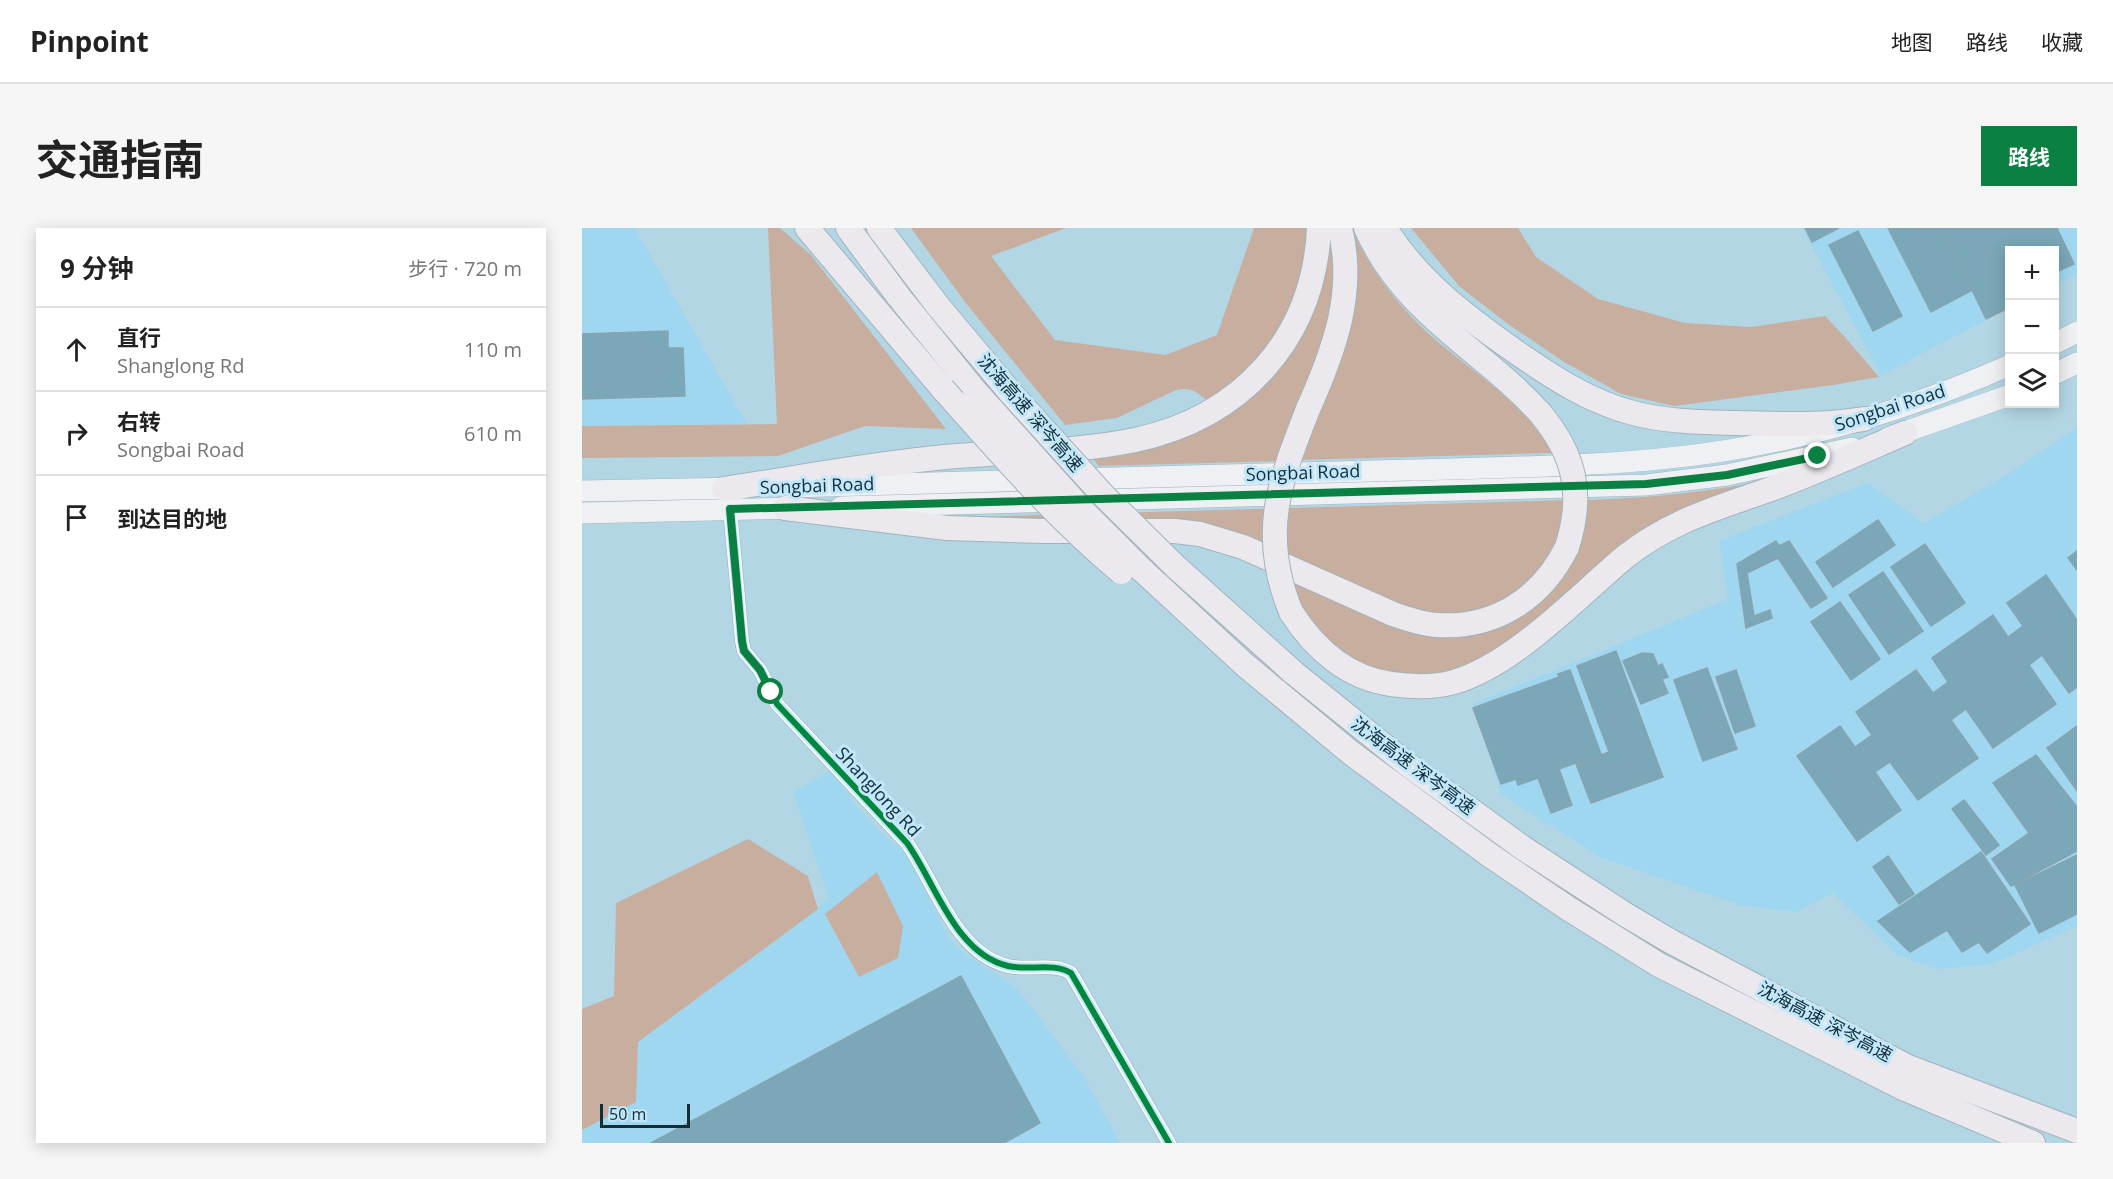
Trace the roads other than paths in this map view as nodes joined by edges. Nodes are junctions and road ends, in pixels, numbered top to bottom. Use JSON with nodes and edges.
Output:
{"nodes":[{"id":1,"x":807,"y":228,"type":"edge"},
{"id":2,"x":848,"y":228,"type":"edge"},
{"id":3,"x":879,"y":228,"type":"edge"},
{"id":4,"x":893,"y":228,"type":"edge"},
{"id":5,"x":1319,"y":228,"type":"edge"},
{"id":6,"x":1340,"y":228,"type":"edge"},
{"id":7,"x":1366,"y":228,"type":"edge"},
{"id":8,"x":1385,"y":228,"type":"edge"},
{"id":9,"x":938,"y":306,"type":"junction"},
{"id":10,"x":2077,"y":332,"type":"edge"},
{"id":11,"x":2059,"y":342,"type":"edge"},
{"id":12,"x":2077,"y":363,"type":"edge"},
{"id":13,"x":2005,"y":367,"type":"edge"},
{"id":14,"x":2059,"y":372,"type":"edge"},
{"id":15,"x":2005,"y":397,"type":"edge"},
{"id":16,"x":1864,"y":419,"type":"junction"},
{"id":17,"x":1905,"y":433,"type":"junction"},
{"id":18,"x":582,"y":491,"type":"edge"},
{"id":19,"x":727,"y":499,"type":"junction"},
{"id":20,"x":784,"y":508,"type":"junction"},
{"id":21,"x":582,"y":513,"type":"edge"},
{"id":22,"x":1131,"y":571,"type":"junction"},
{"id":23,"x":2077,"y":1131,"type":"edge"},
{"id":24,"x":1169,"y":1143,"type":"edge"},
{"id":25,"x":2033,"y":1143,"type":"edge"}],
"edges":[{"from":1,"to":22,"type":"highway","bridge":true},
{"from":2,"to":22,"type":"highway","name":"沈海高速 深岑高速","bridge":true},
{"from":3,"to":9,"type":"highway","name":"沈海高速 深岑高速"},
{"from":4,"to":9,"type":"highway"},
{"from":5,"to":19,"type":"highway"},
{"from":6,"to":17,"type":"highway","bridge":true},
{"from":7,"to":20,"type":"highway","bridge":true},
{"from":8,"to":16,"type":"highway"},
{"from":9,"to":23,"type":"highway","name":"沈海高速 深岑高速","bridge":true},
{"from":10,"to":11,"type":"main road"},
{"from":12,"to":14,"type":"main road"},
{"from":13,"to":16,"type":"main road","name":"Songbai Road"},
{"from":15,"to":17,"type":"main road","name":"Songbai Road"},
{"from":16,"to":19,"type":"main road","name":"Songbai Road"},
{"from":17,"to":20,"type":"main road","name":"Songbai Road"},
{"from":18,"to":19,"type":"main road","name":"Songbai Road"},
{"from":19,"to":20,"type":"main road","name":"Songbai Road"},
{"from":19,"to":21,"type":"main road","name":"Songbai Road"},
{"from":19,"to":24,"type":"street","name":"Shanglong Rd"},
{"from":22,"to":25,"type":"highway","name":"沈海高速 深岑高速"}]}
